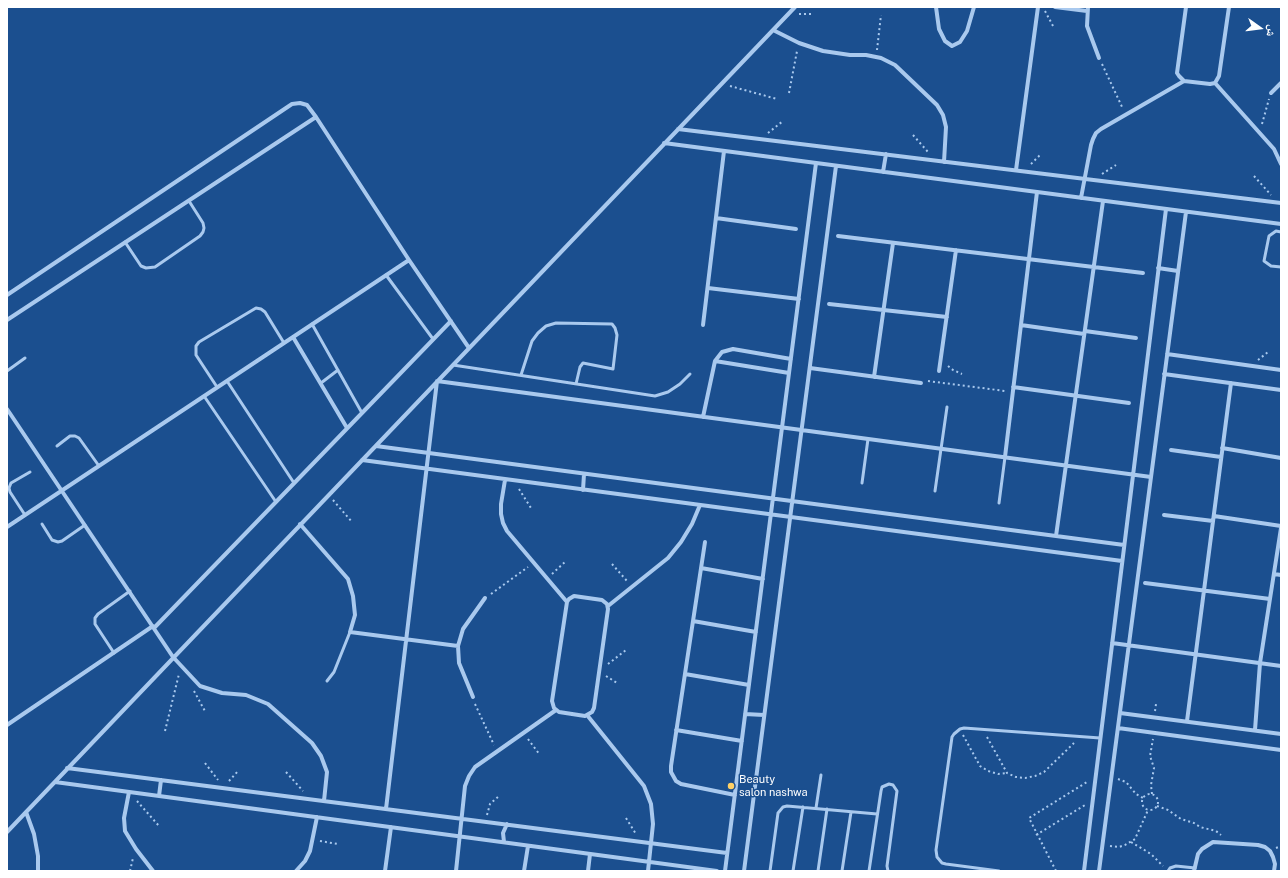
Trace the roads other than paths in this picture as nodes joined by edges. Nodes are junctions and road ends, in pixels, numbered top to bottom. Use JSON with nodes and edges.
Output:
{"nodes":[{"id":1,"x":795,"y":7,"type":"edge"},
{"id":2,"x":936,"y":7,"type":"edge"},
{"id":3,"x":974,"y":7,"type":"edge"},
{"id":4,"x":1038,"y":7,"type":"edge"},
{"id":5,"x":1055,"y":7,"type":"edge"},
{"id":6,"x":1186,"y":7,"type":"edge"},
{"id":7,"x":1229,"y":7,"type":"edge"},
{"id":8,"x":1088,"y":9,"type":"edge"},
{"id":9,"x":773,"y":30,"type":"junction"},
{"id":10,"x":1099,"y":58,"type":"road end"},
{"id":11,"x":1184,"y":80,"type":"junction"},
{"id":12,"x":1215,"y":83,"type":"junction"},
{"id":13,"x":1281,"y":83,"type":"edge"},
{"id":14,"x":1271,"y":93,"type":"road end"},
{"id":15,"x":316,"y":117,"type":"junction"},
{"id":16,"x":678,"y":129,"type":"junction"},
{"id":17,"x":664,"y":144,"type":"junction"},
{"id":18,"x":724,"y":151,"type":"junction"},
{"id":19,"x":886,"y":154,"type":"junction"},
{"id":20,"x":944,"y":162,"type":"junction"},
{"id":21,"x":816,"y":163,"type":"junction"},
{"id":22,"x":1281,"y":164,"type":"edge"},
{"id":23,"x":836,"y":166,"type":"junction"},
{"id":24,"x":1016,"y":170,"type":"junction"},
{"id":25,"x":883,"y":172,"type":"junction"},
{"id":26,"x":1085,"y":179,"type":"junction"},
{"id":27,"x":1037,"y":192,"type":"junction"},
{"id":28,"x":1081,"y":198,"type":"junction"},
{"id":29,"x":189,"y":201,"type":"junction"},
{"id":30,"x":1103,"y":201,"type":"junction"},
{"id":31,"x":1280,"y":203,"type":"edge"},
{"id":32,"x":1166,"y":209,"type":"junction"},
{"id":33,"x":1186,"y":212,"type":"junction"},
{"id":34,"x":716,"y":218,"type":"junction"},
{"id":35,"x":1281,"y":224,"type":"edge"},
{"id":36,"x":796,"y":229,"type":"dead end"},
{"id":37,"x":1281,"y":232,"type":"edge"},
{"id":38,"x":838,"y":236,"type":"dead end"},
{"id":39,"x":125,"y":242,"type":"junction"},
{"id":40,"x":893,"y":243,"type":"junction"},
{"id":41,"x":956,"y":250,"type":"junction"},
{"id":42,"x":1029,"y":259,"type":"junction"},
{"id":43,"x":409,"y":260,"type":"junction"},
{"id":44,"x":1094,"y":267,"type":"junction"},
{"id":45,"x":1281,"y":267,"type":"edge"},
{"id":46,"x":1158,"y":268,"type":"junction"},
{"id":47,"x":1178,"y":271,"type":"junction"},
{"id":48,"x":1143,"y":273,"type":"dead end"},
{"id":49,"x":386,"y":275,"type":"junction"},
{"id":50,"x":708,"y":288,"type":"junction"},
{"id":51,"x":7,"y":295,"type":"edge"},
{"id":52,"x":799,"y":299,"type":"junction"},
{"id":53,"x":829,"y":304,"type":"dead end"},
{"id":54,"x":883,"y":310,"type":"junction"},
{"id":55,"x":946,"y":317,"type":"junction"},
{"id":56,"x":7,"y":320,"type":"edge"},
{"id":57,"x":451,"y":321,"type":"junction"},
{"id":58,"x":312,"y":324,"type":"junction"},
{"id":59,"x":703,"y":325,"type":"dead end"},
{"id":60,"x":1021,"y":325,"type":"junction"},
{"id":61,"x":1085,"y":332,"type":"junction"},
{"id":62,"x":293,"y":337,"type":"junction"},
{"id":63,"x":1136,"y":338,"type":"dead end"},
{"id":64,"x":433,"y":339,"type":"junction"},
{"id":65,"x":284,"y":343,"type":"junction"},
{"id":66,"x":469,"y":348,"type":"junction"},
{"id":67,"x":1167,"y":354,"type":"junction"},
{"id":68,"x":25,"y":358,"type":"dead end"},
{"id":69,"x":791,"y":358,"type":"junction"},
{"id":70,"x":715,"y":361,"type":"junction"},
{"id":71,"x":453,"y":365,"type":"junction"},
{"id":72,"x":810,"y":368,"type":"junction"},
{"id":73,"x":338,"y":370,"type":"junction"},
{"id":74,"x":1281,"y":370,"type":"edge"},
{"id":75,"x":7,"y":371,"type":"edge"},
{"id":76,"x":939,"y":371,"type":"dead end"},
{"id":77,"x":789,"y":373,"type":"junction"},
{"id":78,"x":690,"y":374,"type":"dead end"},
{"id":79,"x":1164,"y":374,"type":"junction"},
{"id":80,"x":521,"y":375,"type":"junction"},
{"id":81,"x":874,"y":377,"type":"junction"},
{"id":82,"x":227,"y":381,"type":"junction"},
{"id":83,"x":437,"y":381,"type":"junction"},
{"id":84,"x":321,"y":383,"type":"junction"},
{"id":85,"x":921,"y":383,"type":"road end"},
{"id":86,"x":1231,"y":383,"type":"junction"},
{"id":87,"x":576,"y":384,"type":"junction"},
{"id":88,"x":217,"y":387,"type":"junction"},
{"id":89,"x":1013,"y":390,"type":"junction"},
{"id":90,"x":1281,"y":390,"type":"edge"},
{"id":91,"x":204,"y":396,"type":"junction"},
{"id":92,"x":1076,"y":396,"type":"junction"},
{"id":93,"x":1129,"y":403,"type":"dead end"},
{"id":94,"x":947,"y":407,"type":"dead end"},
{"id":95,"x":7,"y":409,"type":"edge"},
{"id":96,"x":362,"y":413,"type":"junction"},
{"id":97,"x":703,"y":417,"type":"junction"},
{"id":98,"x":347,"y":428,"type":"junction"},
{"id":99,"x":782,"y":428,"type":"junction"},
{"id":100,"x":802,"y":430,"type":"junction"},
{"id":101,"x":868,"y":439,"type":"junction"},
{"id":102,"x":57,"y":446,"type":"dead end"},
{"id":103,"x":376,"y":446,"type":"junction"},
{"id":104,"x":1222,"y":448,"type":"junction"},
{"id":105,"x":941,"y":449,"type":"junction"},
{"id":106,"x":1170,"y":450,"type":"dead end"},
{"id":107,"x":429,"y":454,"type":"junction"},
{"id":108,"x":1005,"y":457,"type":"junction"},
{"id":109,"x":1221,"y":457,"type":"junction"},
{"id":110,"x":1281,"y":458,"type":"edge"},
{"id":111,"x":362,"y":460,"type":"junction"},
{"id":112,"x":99,"y":466,"type":"junction"},
{"id":113,"x":1066,"y":466,"type":"junction"},
{"id":114,"x":427,"y":470,"type":"junction"},
{"id":115,"x":30,"y":472,"type":"dead end"},
{"id":116,"x":584,"y":474,"type":"junction"},
{"id":117,"x":1133,"y":474,"type":"junction"},
{"id":118,"x":1151,"y":477,"type":"junction"},
{"id":119,"x":505,"y":480,"type":"junction"},
{"id":120,"x":294,"y":483,"type":"junction"},
{"id":121,"x":862,"y":483,"type":"dead end"},
{"id":122,"x":62,"y":490,"type":"junction"},
{"id":123,"x":583,"y":490,"type":"junction"},
{"id":124,"x":935,"y":491,"type":"dead end"},
{"id":125,"x":773,"y":499,"type":"junction"},
{"id":126,"x":792,"y":501,"type":"junction"},
{"id":127,"x":276,"y":502,"type":"junction"},
{"id":128,"x":999,"y":503,"type":"dead end"},
{"id":129,"x":700,"y":505,"type":"junction"},
{"id":130,"x":25,"y":515,"type":"junction"},
{"id":131,"x":771,"y":515,"type":"junction"},
{"id":132,"x":1164,"y":515,"type":"dead end"},
{"id":133,"x":1214,"y":516,"type":"junction"},
{"id":134,"x":790,"y":517,"type":"junction"},
{"id":135,"x":1213,"y":521,"type":"junction"},
{"id":136,"x":42,"y":524,"type":"dead end"},
{"id":137,"x":300,"y":524,"type":"junction"},
{"id":138,"x":85,"y":525,"type":"junction"},
{"id":139,"x":7,"y":527,"type":"edge"},
{"id":140,"x":1281,"y":527,"type":"edge"},
{"id":141,"x":1056,"y":536,"type":"junction"},
{"id":142,"x":705,"y":542,"type":"dead end"},
{"id":143,"x":1124,"y":545,"type":"junction"},
{"id":144,"x":1122,"y":561,"type":"junction"},
{"id":145,"x":701,"y":568,"type":"junction"},
{"id":146,"x":1274,"y":574,"type":"junction"},
{"id":147,"x":1281,"y":575,"type":"edge"},
{"id":148,"x":763,"y":579,"type":"junction"},
{"id":149,"x":1145,"y":583,"type":"dead end"},
{"id":150,"x":130,"y":591,"type":"junction"},
{"id":151,"x":1204,"y":591,"type":"junction"},
{"id":152,"x":485,"y":598,"type":"road end"},
{"id":153,"x":1270,"y":599,"type":"junction"},
{"id":154,"x":567,"y":602,"type":"junction"},
{"id":155,"x":608,"y":606,"type":"junction"},
{"id":156,"x":693,"y":621,"type":"junction"},
{"id":157,"x":154,"y":627,"type":"junction"},
{"id":158,"x":350,"y":632,"type":"junction"},
{"id":159,"x":756,"y":632,"type":"junction"},
{"id":160,"x":406,"y":639,"type":"junction"},
{"id":161,"x":1112,"y":643,"type":"junction"},
{"id":162,"x":458,"y":646,"type":"junction"},
{"id":163,"x":1129,"y":646,"type":"junction"},
{"id":164,"x":114,"y":653,"type":"junction"},
{"id":165,"x":1196,"y":655,"type":"junction"},
{"id":166,"x":174,"y":657,"type":"junction"},
{"id":167,"x":1260,"y":663,"type":"junction"},
{"id":168,"x":1281,"y":666,"type":"edge"},
{"id":169,"x":685,"y":674,"type":"junction"},
{"id":170,"x":327,"y":681,"type":"dead end"},
{"id":171,"x":749,"y":685,"type":"junction"},
{"id":172,"x":473,"y":697,"type":"road end"},
{"id":173,"x":556,"y":710,"type":"junction"},
{"id":174,"x":1120,"y":713,"type":"junction"},
{"id":175,"x":745,"y":714,"type":"junction"},
{"id":176,"x":587,"y":715,"type":"junction"},
{"id":177,"x":764,"y":715,"type":"junction"},
{"id":178,"x":1187,"y":722,"type":"junction"},
{"id":179,"x":7,"y":725,"type":"edge"},
{"id":180,"x":1118,"y":728,"type":"junction"},
{"id":181,"x":676,"y":730,"type":"junction"},
{"id":182,"x":1255,"y":730,"type":"junction"},
{"id":183,"x":1281,"y":734,"type":"edge"},
{"id":184,"x":1100,"y":738,"type":"junction"},
{"id":185,"x":742,"y":741,"type":"junction"},
{"id":186,"x":1281,"y":750,"type":"edge"},
{"id":187,"x":67,"y":768,"type":"junction"},
{"id":188,"x":821,"y":775,"type":"dead end"},
{"id":189,"x":160,"y":780,"type":"junction"},
{"id":190,"x":55,"y":782,"type":"junction"},
{"id":191,"x":129,"y":792,"type":"junction"},
{"id":192,"x":735,"y":795,"type":"junction"},
{"id":193,"x":159,"y":796,"type":"junction"},
{"id":194,"x":324,"y":801,"type":"junction"},
{"id":195,"x":803,"y":807,"type":"junction"},
{"id":196,"x":816,"y":808,"type":"junction"},
{"id":197,"x":386,"y":809,"type":"junction"},
{"id":198,"x":827,"y":809,"type":"junction"},
{"id":199,"x":26,"y":812,"type":"junction"},
{"id":200,"x":851,"y":812,"type":"junction"},
{"id":201,"x":877,"y":814,"type":"junction"},
{"id":202,"x":317,"y":817,"type":"junction"},
{"id":203,"x":462,"y":818,"type":"junction"},
{"id":204,"x":507,"y":824,"type":"junction"},
{"id":205,"x":391,"y":827,"type":"junction"},
{"id":206,"x":7,"y":832,"type":"edge"},
{"id":207,"x":460,"y":836,"type":"junction"},
{"id":208,"x":504,"y":842,"type":"junction"},
{"id":209,"x":651,"y":843,"type":"junction"},
{"id":210,"x":528,"y":846,"type":"junction"},
{"id":211,"x":727,"y":853,"type":"junction"},
{"id":212,"x":590,"y":854,"type":"junction"},
{"id":213,"x":649,"y":862,"type":"junction"},
{"id":214,"x":1194,"y":869,"type":"edge"},
{"id":215,"x":38,"y":871,"type":"edge"},
{"id":216,"x":153,"y":871,"type":"edge"},
{"id":217,"x":296,"y":871,"type":"edge"},
{"id":218,"x":385,"y":871,"type":"edge"},
{"id":219,"x":456,"y":871,"type":"edge"},
{"id":220,"x":524,"y":871,"type":"edge"},
{"id":221,"x":588,"y":871,"type":"edge"},
{"id":222,"x":648,"y":871,"type":"edge"},
{"id":223,"x":717,"y":871,"type":"edge"},
{"id":224,"x":725,"y":871,"type":"edge"},
{"id":225,"x":744,"y":871,"type":"edge"},
{"id":226,"x":770,"y":871,"type":"edge"},
{"id":227,"x":793,"y":871,"type":"edge"},
{"id":228,"x":818,"y":871,"type":"edge"},
{"id":229,"x":842,"y":871,"type":"edge"},
{"id":230,"x":869,"y":871,"type":"edge"},
{"id":231,"x":888,"y":871,"type":"edge"},
{"id":232,"x":999,"y":871,"type":"edge"},
{"id":233,"x":1084,"y":871,"type":"edge"},
{"id":234,"x":1099,"y":871,"type":"edge"},
{"id":235,"x":1168,"y":871,"type":"edge"},
{"id":236,"x":1274,"y":871,"type":"edge"}],
"edges":[{"from":1,"to":9,"type":"street"},
{"from":2,"to":3,"type":"street"},
{"from":4,"to":24,"type":"street"},
{"from":5,"to":8,"type":"street"},
{"from":6,"to":11,"type":"street"},
{"from":7,"to":12,"type":"street"},
{"from":8,"to":10,"type":"street"},
{"from":9,"to":16,"type":"street"},
{"from":9,"to":20,"type":"street"},
{"from":11,"to":12,"type":"street"},
{"from":11,"to":26,"type":"street"},
{"from":12,"to":22,"type":"street"},
{"from":13,"to":14,"type":"street"},
{"from":15,"to":29,"type":"street"},
{"from":15,"to":43,"type":"street"},
{"from":15,"to":51,"type":"street"},
{"from":16,"to":17,"type":"street"},
{"from":16,"to":19,"type":"street"},
{"from":17,"to":18,"type":"street"},
{"from":17,"to":66,"type":"street"},
{"from":18,"to":21,"type":"street"},
{"from":18,"to":34,"type":"street"},
{"from":19,"to":20,"type":"street"},
{"from":19,"to":25,"type":"street"},
{"from":20,"to":24,"type":"street"},
{"from":21,"to":23,"type":"street"},
{"from":21,"to":52,"type":"street"},
{"from":23,"to":25,"type":"street"},
{"from":23,"to":72,"type":"street"},
{"from":24,"to":26,"type":"street"},
{"from":25,"to":27,"type":"street"},
{"from":26,"to":28,"type":"street"},
{"from":26,"to":31,"type":"street"},
{"from":27,"to":28,"type":"street"},
{"from":27,"to":42,"type":"street"},
{"from":28,"to":30,"type":"street"},
{"from":29,"to":39,"type":"street"},
{"from":29,"to":39,"type":"lane"},
{"from":30,"to":32,"type":"street"},
{"from":30,"to":44,"type":"street"},
{"from":32,"to":33,"type":"street"},
{"from":32,"to":46,"type":"street"},
{"from":33,"to":35,"type":"street"},
{"from":33,"to":47,"type":"street"},
{"from":34,"to":36,"type":"street"},
{"from":34,"to":50,"type":"street"},
{"from":37,"to":45,"type":"lane"},
{"from":38,"to":40,"type":"street"},
{"from":39,"to":56,"type":"street"},
{"from":40,"to":41,"type":"street"},
{"from":40,"to":54,"type":"street"},
{"from":41,"to":42,"type":"street"},
{"from":41,"to":55,"type":"street"},
{"from":42,"to":44,"type":"street"},
{"from":42,"to":60,"type":"street"},
{"from":43,"to":49,"type":"street"},
{"from":43,"to":57,"type":"street"},
{"from":44,"to":48,"type":"street"},
{"from":44,"to":61,"type":"street"},
{"from":46,"to":47,"type":"street"},
{"from":46,"to":117,"type":"street"},
{"from":47,"to":67,"type":"street"},
{"from":49,"to":58,"type":"street"},
{"from":49,"to":64,"type":"lane"},
{"from":50,"to":52,"type":"street"},
{"from":50,"to":59,"type":"street"},
{"from":52,"to":69,"type":"street"},
{"from":53,"to":54,"type":"street"},
{"from":54,"to":55,"type":"street"},
{"from":54,"to":81,"type":"street"},
{"from":55,"to":76,"type":"street"},
{"from":57,"to":64,"type":"street"},
{"from":57,"to":66,"type":"street"},
{"from":58,"to":62,"type":"street"},
{"from":58,"to":73,"type":"lane"},
{"from":60,"to":61,"type":"street"},
{"from":60,"to":89,"type":"street"},
{"from":61,"to":63,"type":"street"},
{"from":61,"to":92,"type":"street"},
{"from":62,"to":65,"type":"street"},
{"from":62,"to":84,"type":"street"},
{"from":64,"to":96,"type":"street"},
{"from":65,"to":82,"type":"street"},
{"from":65,"to":88,"type":"lane"},
{"from":66,"to":71,"type":"street"},
{"from":67,"to":74,"type":"street"},
{"from":67,"to":79,"type":"street"},
{"from":68,"to":75,"type":"lane"},
{"from":69,"to":70,"type":"street"},
{"from":69,"to":77,"type":"street"},
{"from":70,"to":77,"type":"street"},
{"from":70,"to":97,"type":"street"},
{"from":71,"to":80,"type":"lane"},
{"from":71,"to":83,"type":"street"},
{"from":72,"to":81,"type":"street"},
{"from":72,"to":100,"type":"street"},
{"from":73,"to":84,"type":"lane"},
{"from":73,"to":96,"type":"lane"},
{"from":77,"to":99,"type":"street"},
{"from":78,"to":87,"type":"lane"},
{"from":79,"to":86,"type":"street"},
{"from":79,"to":118,"type":"street"},
{"from":80,"to":87,"type":"lane"},
{"from":80,"to":87,"type":"lane"},
{"from":81,"to":85,"type":"street"},
{"from":82,"to":88,"type":"street"},
{"from":82,"to":120,"type":"lane"},
{"from":83,"to":97,"type":"street"},
{"from":83,"to":103,"type":"street"},
{"from":83,"to":107,"type":"street"},
{"from":84,"to":98,"type":"street"},
{"from":86,"to":90,"type":"street"},
{"from":86,"to":104,"type":"street"},
{"from":88,"to":91,"type":"street"},
{"from":89,"to":92,"type":"street"},
{"from":89,"to":108,"type":"street"},
{"from":91,"to":112,"type":"street"},
{"from":91,"to":127,"type":"lane"},
{"from":92,"to":93,"type":"street"},
{"from":92,"to":113,"type":"street"},
{"from":94,"to":105,"type":"lane"},
{"from":95,"to":122,"type":"street"},
{"from":96,"to":98,"type":"street"},
{"from":97,"to":99,"type":"street"},
{"from":98,"to":120,"type":"street"},
{"from":99,"to":100,"type":"street"},
{"from":99,"to":125,"type":"street"},
{"from":100,"to":101,"type":"street"},
{"from":100,"to":126,"type":"street"},
{"from":101,"to":105,"type":"street"},
{"from":101,"to":121,"type":"lane"},
{"from":102,"to":112,"type":"lane"},
{"from":103,"to":107,"type":"street"},
{"from":103,"to":111,"type":"street"},
{"from":104,"to":109,"type":"street"},
{"from":104,"to":110,"type":"street"},
{"from":105,"to":108,"type":"street"},
{"from":105,"to":124,"type":"lane"},
{"from":106,"to":109,"type":"street"},
{"from":107,"to":114,"type":"street"},
{"from":107,"to":116,"type":"street"},
{"from":108,"to":113,"type":"street"},
{"from":108,"to":128,"type":"lane"},
{"from":109,"to":133,"type":"street"},
{"from":111,"to":114,"type":"street"},
{"from":111,"to":137,"type":"street"},
{"from":112,"to":122,"type":"street"},
{"from":113,"to":117,"type":"street"},
{"from":113,"to":141,"type":"street"},
{"from":114,"to":119,"type":"street"},
{"from":114,"to":160,"type":"street"},
{"from":115,"to":130,"type":"lane"},
{"from":116,"to":123,"type":"street"},
{"from":116,"to":125,"type":"street"},
{"from":117,"to":118,"type":"street"},
{"from":117,"to":143,"type":"street"},
{"from":118,"to":163,"type":"street"},
{"from":119,"to":123,"type":"street"},
{"from":119,"to":154,"type":"street"},
{"from":120,"to":127,"type":"street"},
{"from":122,"to":130,"type":"street"},
{"from":122,"to":138,"type":"street"},
{"from":123,"to":129,"type":"street"},
{"from":125,"to":126,"type":"street"},
{"from":125,"to":131,"type":"street"},
{"from":126,"to":134,"type":"street"},
{"from":126,"to":141,"type":"street"},
{"from":127,"to":157,"type":"street"},
{"from":129,"to":131,"type":"street"},
{"from":129,"to":155,"type":"street"},
{"from":130,"to":139,"type":"street"},
{"from":131,"to":134,"type":"street"},
{"from":131,"to":148,"type":"street"},
{"from":132,"to":135,"type":"street"},
{"from":133,"to":135,"type":"street"},
{"from":133,"to":140,"type":"street"},
{"from":134,"to":144,"type":"street"},
{"from":134,"to":177,"type":"street"},
{"from":135,"to":151,"type":"street"},
{"from":136,"to":138,"type":"lane"},
{"from":137,"to":158,"type":"street"},
{"from":137,"to":166,"type":"street"},
{"from":138,"to":150,"type":"street"},
{"from":140,"to":146,"type":"street"},
{"from":141,"to":143,"type":"street"},
{"from":142,"to":145,"type":"street"},
{"from":143,"to":144,"type":"street"},
{"from":144,"to":161,"type":"street"},
{"from":145,"to":148,"type":"street"},
{"from":145,"to":156,"type":"street"},
{"from":146,"to":147,"type":"street"},
{"from":146,"to":153,"type":"street"},
{"from":148,"to":159,"type":"street"},
{"from":149,"to":151,"type":"street"},
{"from":150,"to":157,"type":"street"},
{"from":150,"to":164,"type":"lane"},
{"from":151,"to":153,"type":"street"},
{"from":151,"to":165,"type":"street"},
{"from":152,"to":162,"type":"street"},
{"from":153,"to":167,"type":"street"},
{"from":154,"to":155,"type":"street"},
{"from":154,"to":173,"type":"street"},
{"from":155,"to":176,"type":"street"},
{"from":156,"to":159,"type":"street"},
{"from":156,"to":169,"type":"street"},
{"from":157,"to":164,"type":"street"},
{"from":157,"to":166,"type":"street"},
{"from":158,"to":160,"type":"street"},
{"from":158,"to":170,"type":"lane"},
{"from":159,"to":171,"type":"street"},
{"from":160,"to":162,"type":"street"},
{"from":160,"to":197,"type":"street"},
{"from":161,"to":163,"type":"street"},
{"from":161,"to":184,"type":"street"},
{"from":162,"to":172,"type":"street"},
{"from":163,"to":165,"type":"street"},
{"from":163,"to":174,"type":"street"},
{"from":164,"to":179,"type":"street"},
{"from":165,"to":167,"type":"street"},
{"from":165,"to":178,"type":"street"},
{"from":166,"to":187,"type":"street"},
{"from":166,"to":194,"type":"street"},
{"from":167,"to":168,"type":"street"},
{"from":167,"to":182,"type":"street"},
{"from":169,"to":171,"type":"street"},
{"from":169,"to":181,"type":"street"},
{"from":171,"to":175,"type":"street"},
{"from":173,"to":176,"type":"street"},
{"from":173,"to":203,"type":"street"},
{"from":174,"to":178,"type":"street"},
{"from":174,"to":180,"type":"street"},
{"from":175,"to":177,"type":"street"},
{"from":175,"to":185,"type":"street"},
{"from":176,"to":209,"type":"street"},
{"from":177,"to":225,"type":"street"},
{"from":178,"to":182,"type":"street"},
{"from":180,"to":186,"type":"street"},
{"from":180,"to":234,"type":"street"},
{"from":181,"to":185,"type":"street"},
{"from":181,"to":192,"type":"street"},
{"from":182,"to":183,"type":"street"},
{"from":184,"to":232,"type":"lane"},
{"from":184,"to":233,"type":"street"},
{"from":185,"to":192,"type":"street"},
{"from":187,"to":189,"type":"street"},
{"from":187,"to":190,"type":"street"},
{"from":188,"to":196,"type":"lane"},
{"from":189,"to":193,"type":"street"},
{"from":189,"to":194,"type":"street"},
{"from":190,"to":191,"type":"street"},
{"from":190,"to":199,"type":"street"},
{"from":191,"to":193,"type":"street"},
{"from":191,"to":216,"type":"street"},
{"from":192,"to":211,"type":"street"},
{"from":193,"to":202,"type":"street"},
{"from":194,"to":197,"type":"street"},
{"from":195,"to":196,"type":"lane"},
{"from":195,"to":226,"type":"lane"},
{"from":195,"to":227,"type":"lane"},
{"from":196,"to":198,"type":"lane"},
{"from":197,"to":203,"type":"street"},
{"from":198,"to":200,"type":"lane"},
{"from":198,"to":228,"type":"lane"},
{"from":199,"to":206,"type":"street"},
{"from":199,"to":215,"type":"street"},
{"from":200,"to":201,"type":"lane"},
{"from":200,"to":229,"type":"lane"},
{"from":201,"to":230,"type":"lane"},
{"from":201,"to":231,"type":"lane"},
{"from":202,"to":205,"type":"street"},
{"from":202,"to":217,"type":"street"},
{"from":203,"to":204,"type":"street"},
{"from":203,"to":207,"type":"street"},
{"from":204,"to":208,"type":"street"},
{"from":204,"to":209,"type":"street"},
{"from":205,"to":207,"type":"street"},
{"from":205,"to":218,"type":"street"},
{"from":207,"to":208,"type":"street"},
{"from":207,"to":219,"type":"street"},
{"from":208,"to":210,"type":"street"},
{"from":209,"to":211,"type":"street"},
{"from":209,"to":213,"type":"street"},
{"from":210,"to":212,"type":"street"},
{"from":210,"to":220,"type":"street"},
{"from":211,"to":224,"type":"street"},
{"from":212,"to":213,"type":"street"},
{"from":212,"to":221,"type":"street"},
{"from":213,"to":222,"type":"street"},
{"from":213,"to":223,"type":"street"},
{"from":214,"to":235,"type":"lane"},
{"from":214,"to":236,"type":"street"}]}
